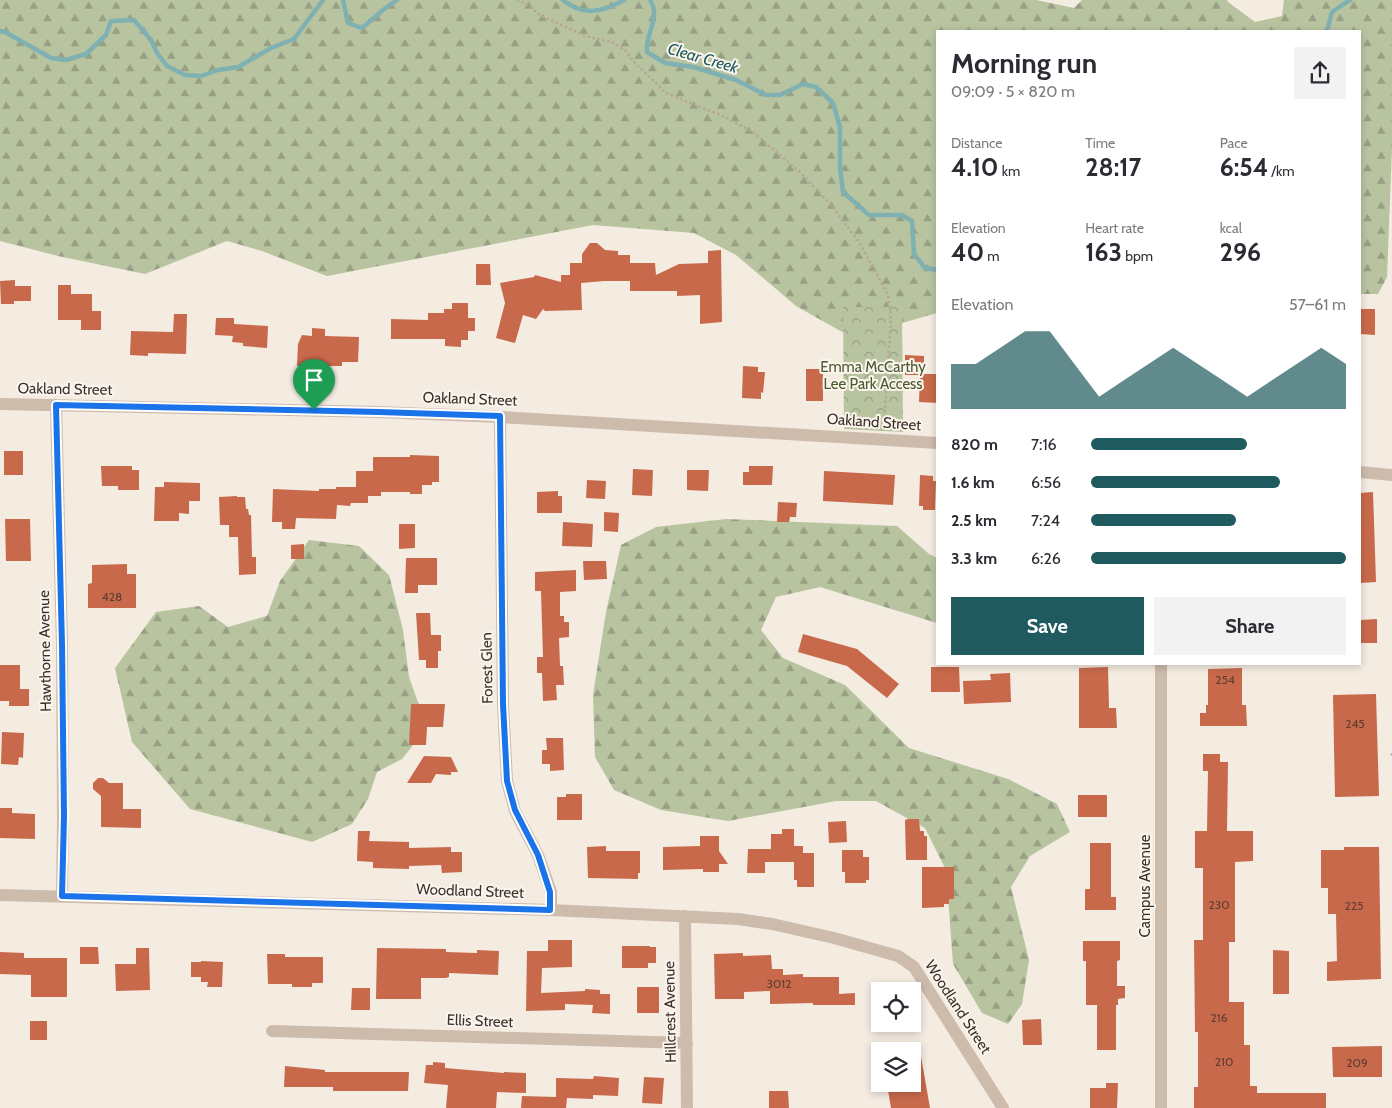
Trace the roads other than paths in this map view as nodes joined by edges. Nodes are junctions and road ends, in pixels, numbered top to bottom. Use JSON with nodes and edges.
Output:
{"nodes":[{"id":1,"x":0,"y":404,"type":"edge"},
{"id":2,"x":56,"y":405,"type":"junction"},
{"id":3,"x":500,"y":416,"type":"junction"},
{"id":4,"x":936,"y":442,"type":"edge"},
{"id":5,"x":1361,"y":472,"type":"edge"},
{"id":6,"x":1392,"y":475,"type":"edge"},
{"id":7,"x":1161,"y":665,"type":"edge"},
{"id":8,"x":0,"y":895,"type":"edge"},
{"id":9,"x":62,"y":896,"type":"junction"},
{"id":10,"x":550,"y":910,"type":"junction"},
{"id":11,"x":685,"y":916,"type":"junction"},
{"id":12,"x":272,"y":1031,"type":"dead end"},
{"id":13,"x":687,"y":1043,"type":"junction"},
{"id":14,"x":687,"y":1108,"type":"edge"},
{"id":15,"x":1003,"y":1108,"type":"edge"},
{"id":16,"x":1161,"y":1108,"type":"edge"}],
"edges":[{"from":1,"to":2,"type":"street","name":"Oakland Street"},
{"from":2,"to":3,"type":"street","name":"Oakland Street"},
{"from":2,"to":9,"type":"street","name":"Hawthorne Avenue"},
{"from":3,"to":4,"type":"street","name":"Oakland Street"},
{"from":3,"to":10,"type":"street","name":"Forest Glen"},
{"from":5,"to":6,"type":"street"},
{"from":7,"to":16,"type":"street","name":"Campus Avenue"},
{"from":8,"to":9,"type":"street","name":"Woodland Street"},
{"from":9,"to":10,"type":"street","name":"Woodland Street"},
{"from":10,"to":11,"type":"street","name":"Woodland Street"},
{"from":11,"to":13,"type":"street","name":"Hillcrest Avenue"},
{"from":11,"to":15,"type":"street","name":"Woodland Street"},
{"from":12,"to":13,"type":"street","name":"Ellis Street"},
{"from":13,"to":14,"type":"street","name":"Hillcrest Avenue"}]}
